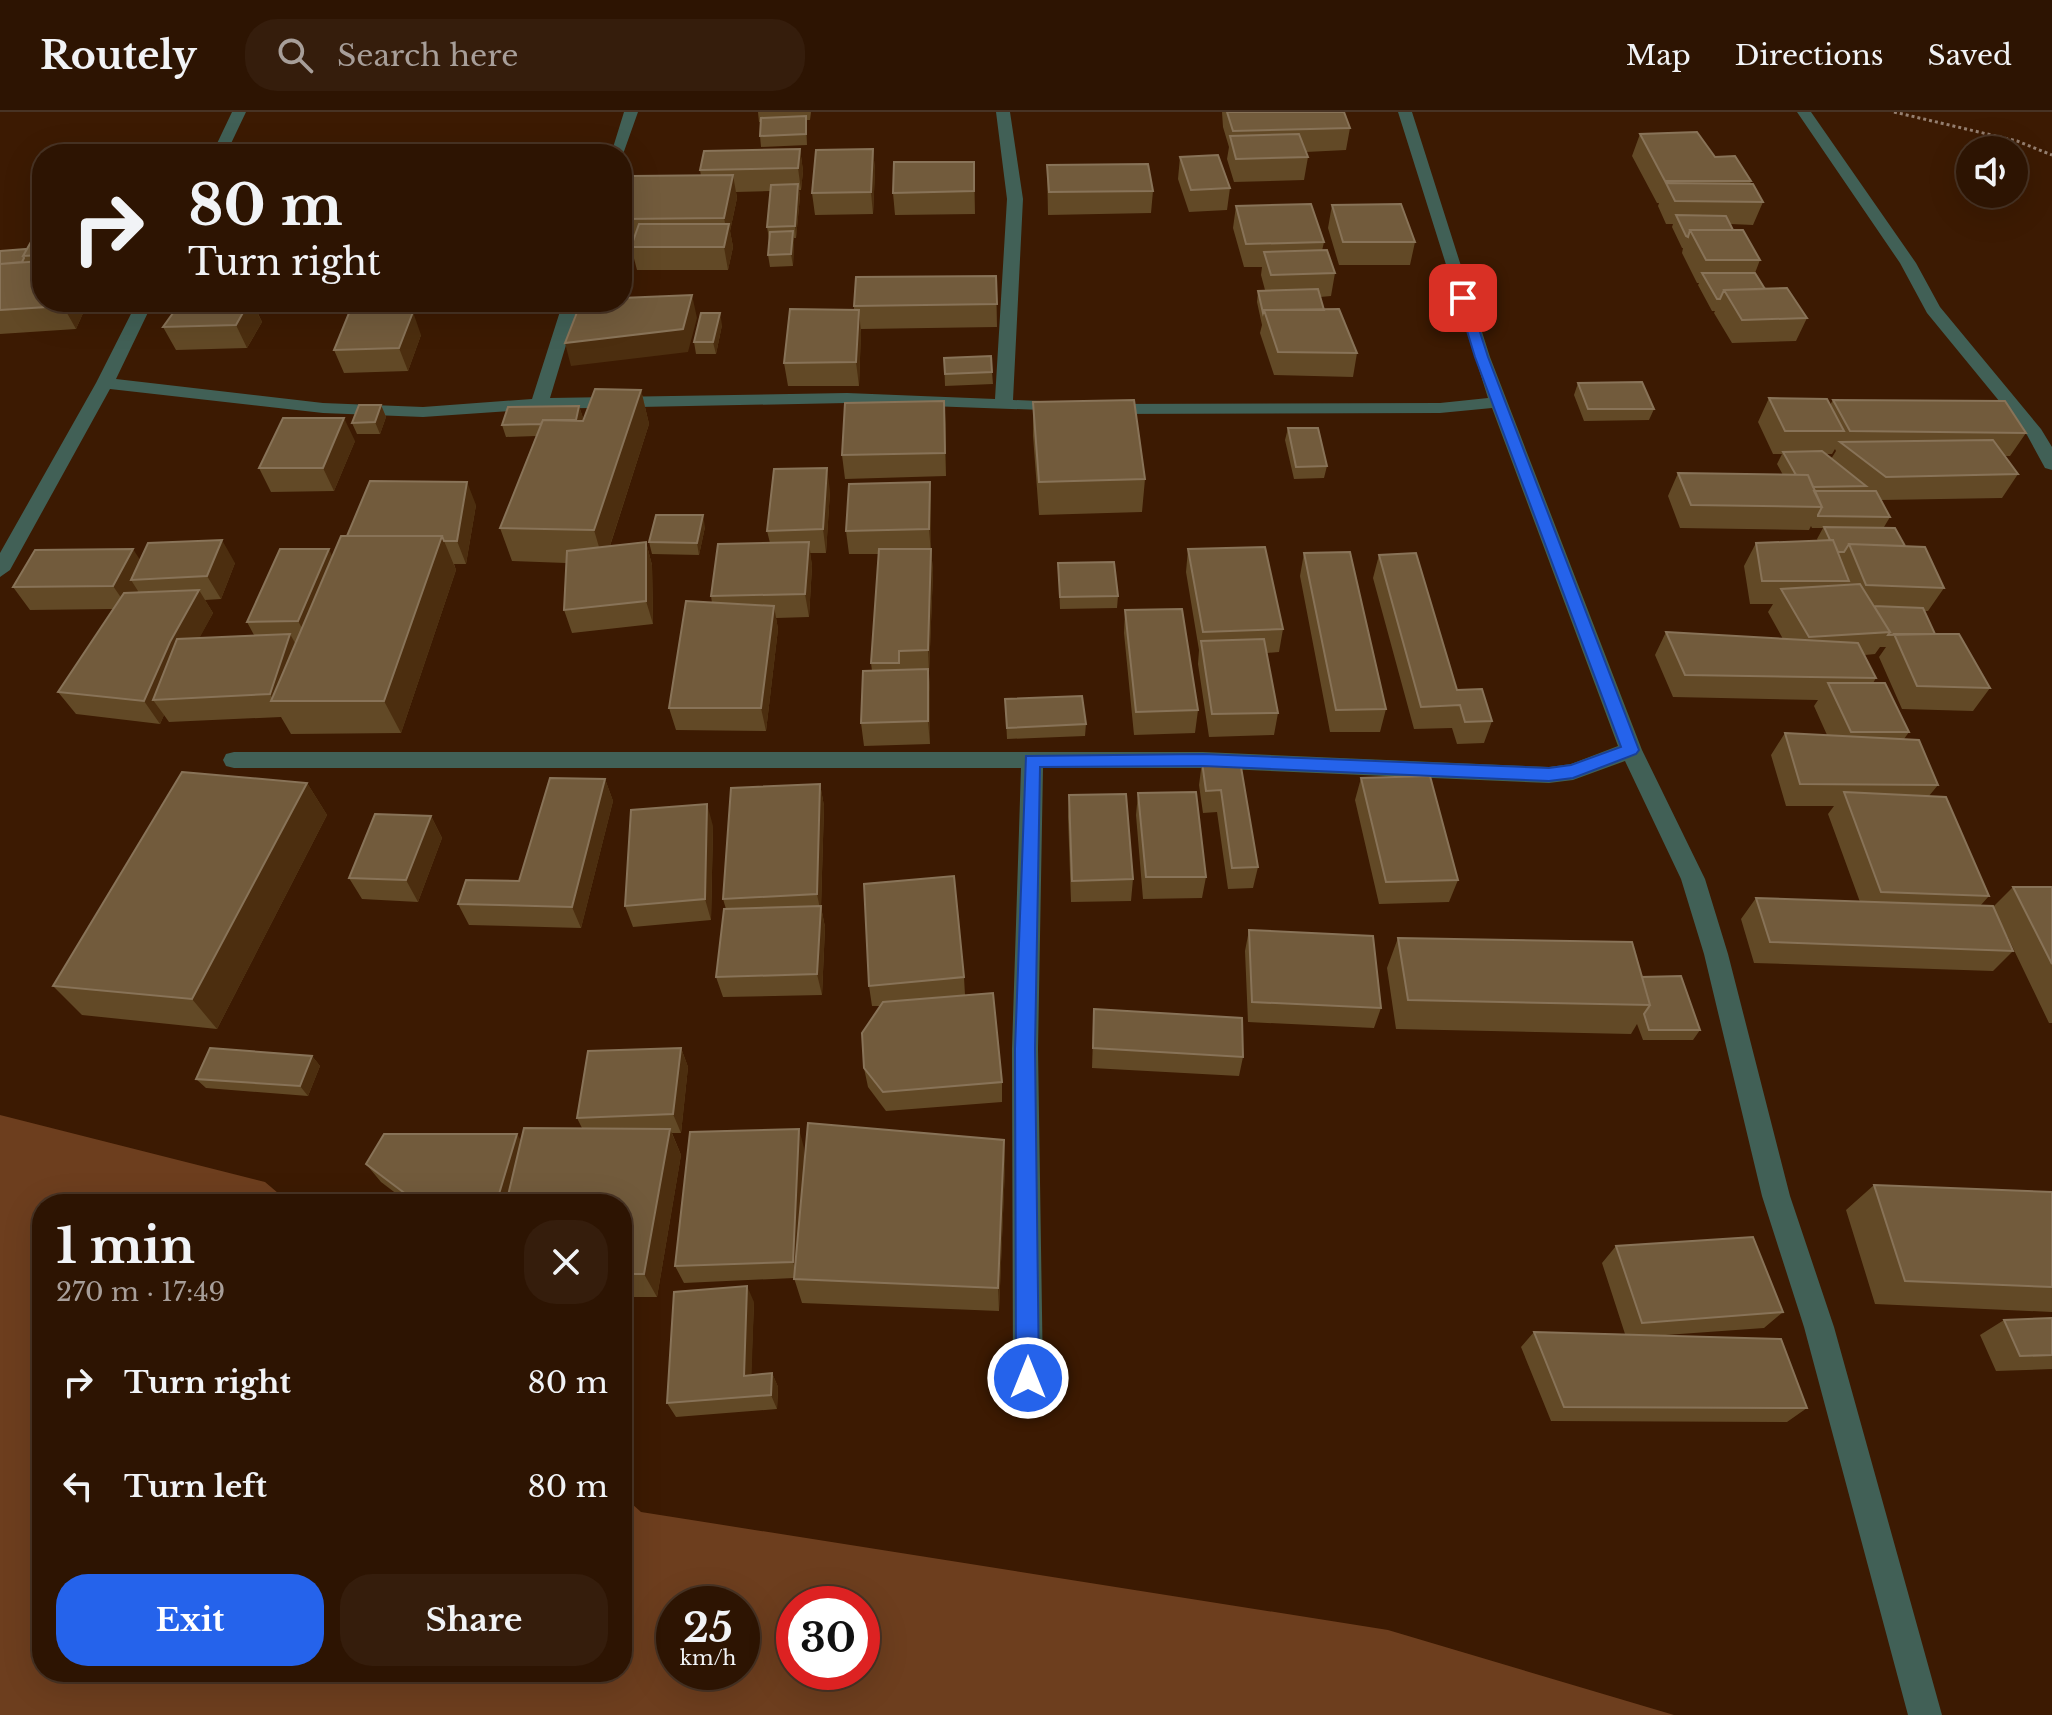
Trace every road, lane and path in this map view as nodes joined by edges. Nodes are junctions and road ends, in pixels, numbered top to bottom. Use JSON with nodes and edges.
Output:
{"nodes":[{"id":1,"x":239,"y":112,"type":"edge"},
{"id":2,"x":631,"y":112,"type":"edge"},
{"id":3,"x":1003,"y":112,"type":"edge"},
{"id":4,"x":1405,"y":112,"type":"edge"},
{"id":5,"x":1804,"y":112,"type":"edge"},
{"id":6,"x":1894,"y":112,"type":"edge"},
{"id":7,"x":224,"y":144,"type":"edge"},
{"id":8,"x":621,"y":144,"type":"edge"},
{"id":9,"x":2052,"y":155,"type":"edge"},
{"id":10,"x":140,"y":312,"type":"edge"},
{"id":11,"x":568,"y":312,"type":"edge"},
{"id":12,"x":105,"y":383,"type":"junction"},
{"id":13,"x":1499,"y":402,"type":"junction"},
{"id":14,"x":539,"y":404,"type":"junction"},
{"id":15,"x":1004,"y":405,"type":"junction"},
{"id":16,"x":2052,"y":464,"type":"edge"},
{"id":17,"x":0,"y":570,"type":"edge"},
{"id":18,"x":1631,"y":750,"type":"junction"},
{"id":19,"x":234,"y":760,"type":"dead end"},
{"id":20,"x":1032,"y":760,"type":"junction"},
{"id":21,"x":1028,"y":1378,"type":"dead end"},
{"id":22,"x":1925,"y":1715,"type":"edge"}],
"edges":[{"from":1,"to":7,"type":"street"},
{"from":2,"to":8,"type":"street"},
{"from":3,"to":15,"type":"street"},
{"from":4,"to":13,"type":"street"},
{"from":5,"to":16,"type":"street"},
{"from":6,"to":9,"type":"path"},
{"from":10,"to":12,"type":"street"},
{"from":11,"to":14,"type":"street"},
{"from":12,"to":14,"type":"street"},
{"from":12,"to":17,"type":"street"},
{"from":13,"to":15,"type":"street"},
{"from":13,"to":18,"type":"street"},
{"from":14,"to":15,"type":"street"},
{"from":18,"to":20,"type":"street"},
{"from":18,"to":22,"type":"street"},
{"from":19,"to":20,"type":"street"},
{"from":20,"to":21,"type":"street"}]}
